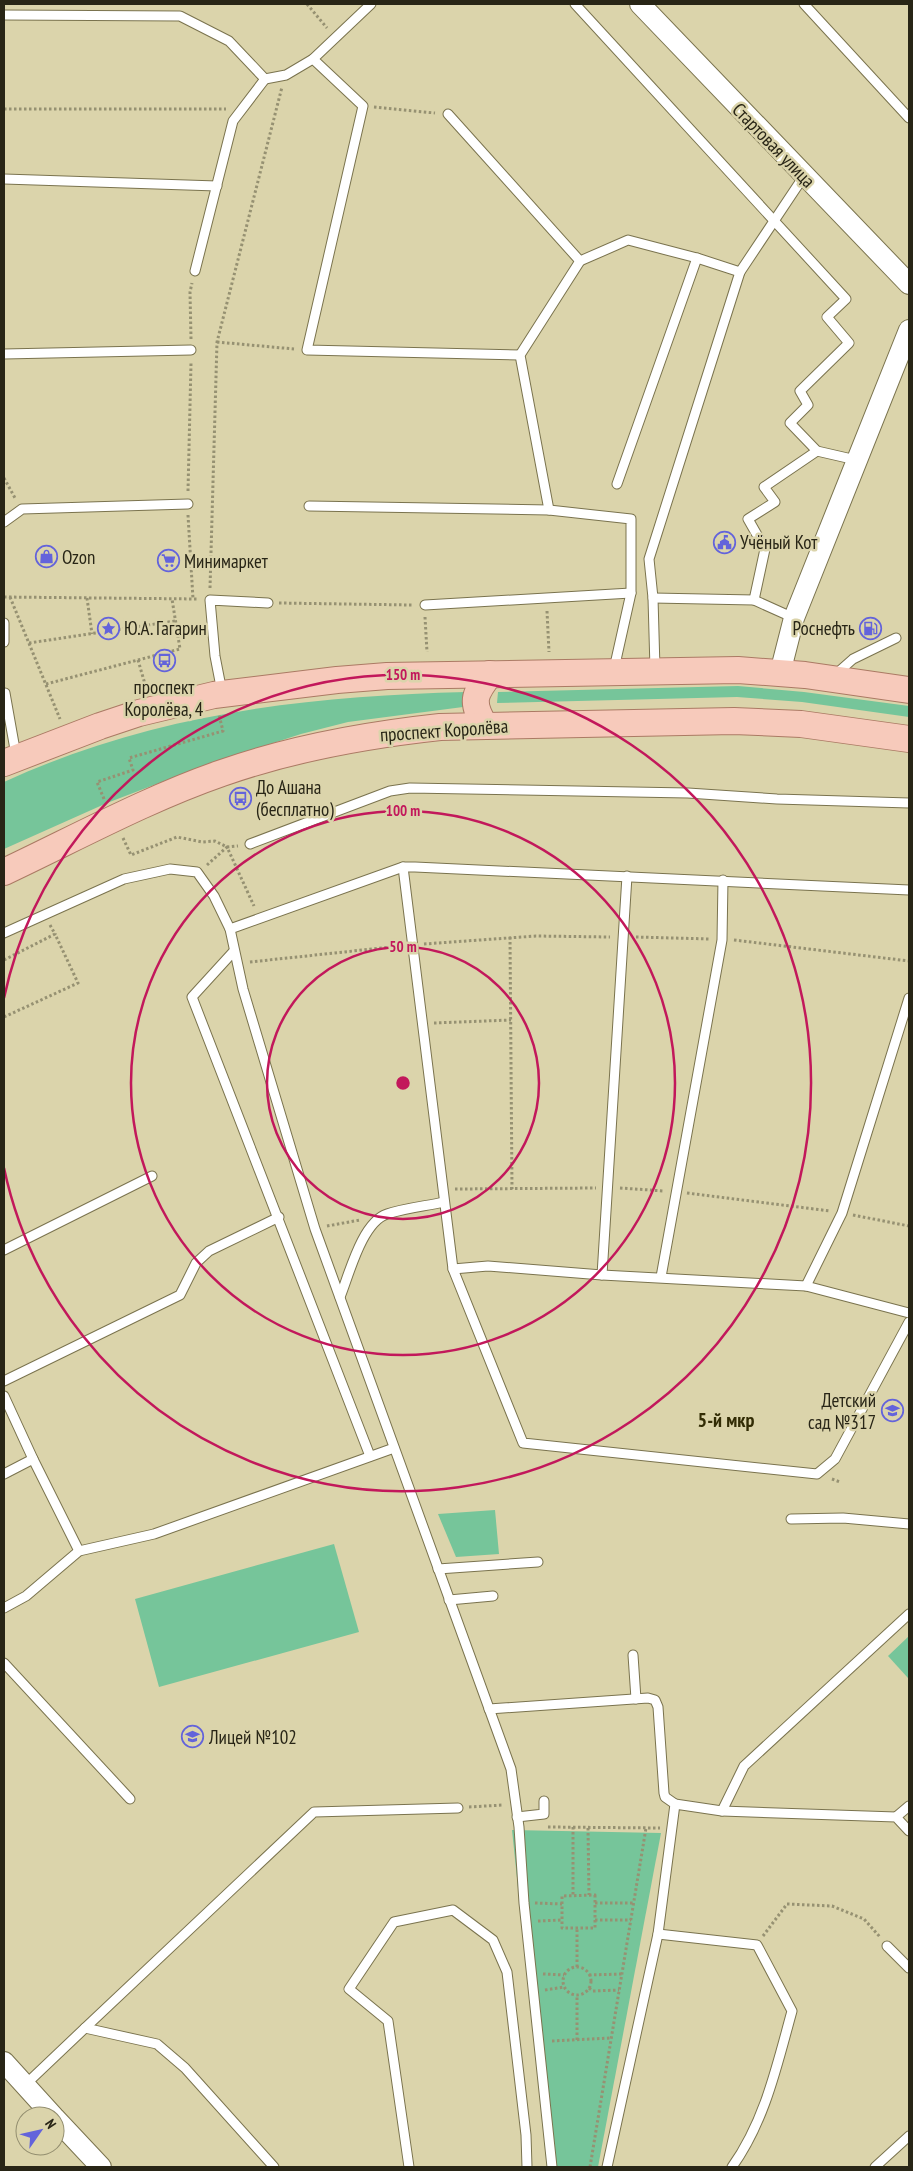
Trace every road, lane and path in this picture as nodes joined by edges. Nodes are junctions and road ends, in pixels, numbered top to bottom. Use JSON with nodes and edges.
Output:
{"nodes":[{"id":1,"x":307,"y":4,"type":"edge"},
{"id":2,"x":371,"y":4,"type":"edge"},
{"id":3,"x":575,"y":4,"type":"edge"},
{"id":4,"x":640,"y":4,"type":"edge"},
{"id":5,"x":818,"y":4,"type":"edge"},
{"id":6,"x":807,"y":7,"type":"edge"},
{"id":7,"x":4,"y":15,"type":"edge"},
{"id":8,"x":336,"y":38,"type":"junction"},
{"id":9,"x":313,"y":59,"type":"junction"},
{"id":10,"x":286,"y":75,"type":"junction"},
{"id":11,"x":265,"y":79,"type":"junction"},
{"id":12,"x":363,"y":106,"type":"junction"},
{"id":13,"x":4,"y":109,"type":"edge"},
{"id":14,"x":242,"y":109,"type":"junction"},
{"id":15,"x":448,"y":114,"type":"joint"},
{"id":16,"x":909,"y":118,"type":"edge"},
{"id":17,"x":804,"y":176,"type":"junction"},
{"id":18,"x":4,"y":179,"type":"edge"},
{"id":19,"x":217,"y":186,"type":"junction"},
{"id":20,"x":773,"y":222,"type":"junction"},
{"id":21,"x":697,"y":258,"type":"junction"},
{"id":22,"x":580,"y":261,"type":"junction"},
{"id":23,"x":195,"y":270,"type":"joint"},
{"id":24,"x":740,"y":272,"type":"junction"},
{"id":25,"x":909,"y":284,"type":"edge"},
{"id":26,"x":909,"y":330,"type":"edge"},
{"id":27,"x":217,"y":342,"type":"junction"},
{"id":28,"x":191,"y":350,"type":"junction"},
{"id":29,"x":307,"y":350,"type":"junction"},
{"id":30,"x":4,"y":354,"type":"edge"},
{"id":31,"x":520,"y":355,"type":"junction"},
{"id":32,"x":817,"y":451,"type":"junction"},
{"id":33,"x":856,"y":460,"type":"junction"},
{"id":34,"x":4,"y":478,"type":"edge"},
{"id":35,"x":617,"y":484,"type":"dead end"},
{"id":36,"x":188,"y":504,"type":"junction"},
{"id":37,"x":309,"y":506,"type":"dead end"},
{"id":38,"x":22,"y":509,"type":"junction"},
{"id":39,"x":549,"y":510,"type":"junction"},
{"id":40,"x":4,"y":522,"type":"edge"},
{"id":41,"x":631,"y":593,"type":"junction"},
{"id":42,"x":4,"y":597,"type":"edge"},
{"id":43,"x":10,"y":597,"type":"junction"},
{"id":44,"x":87,"y":598,"type":"junction"},
{"id":45,"x":547,"y":598,"type":"junction"},
{"id":46,"x":653,"y":598,"type":"junction"},
{"id":47,"x":172,"y":599,"type":"junction"},
{"id":48,"x":193,"y":599,"type":"junction"},
{"id":49,"x":210,"y":600,"type":"junction"},
{"id":50,"x":754,"y":600,"type":"junction"},
{"id":51,"x":268,"y":603,"type":"joint"},
{"id":52,"x":424,"y":605,"type":"junction"},
{"id":53,"x":794,"y":618,"type":"junction"},
{"id":54,"x":175,"y":621,"type":"junction"},
{"id":55,"x":4,"y":623,"type":"edge"},
{"id":56,"x":92,"y":634,"type":"junction"},
{"id":57,"x":896,"y":638,"type":"dead end"},
{"id":58,"x":4,"y":642,"type":"edge"},
{"id":59,"x":29,"y":643,"type":"junction"},
{"id":60,"x":427,"y":652,"type":"dead end"},
{"id":61,"x":549,"y":653,"type":"dead end"},
{"id":62,"x":138,"y":660,"type":"junction"},
{"id":63,"x":655,"y":671,"type":"junction"},
{"id":64,"x":616,"y":672,"type":"junction"},
{"id":65,"x":780,"y":673,"type":"junction"},
{"id":66,"x":490,"y":674,"type":"junction"},
{"id":67,"x":830,"y":678,"type":"junction"},
{"id":68,"x":46,"y":684,"type":"junction"},
{"id":69,"x":4,"y":690,"type":"edge"},
{"id":70,"x":909,"y":690,"type":"edge"},
{"id":71,"x":147,"y":694,"type":"dead end"},
{"id":72,"x":222,"y":694,"type":"junction"},
{"id":73,"x":60,"y":719,"type":"dead end"},
{"id":74,"x":486,"y":726,"type":"junction"},
{"id":75,"x":909,"y":739,"type":"edge"},
{"id":76,"x":10,"y":760,"type":"edge"},
{"id":77,"x":909,"y":803,"type":"edge"},
{"id":78,"x":250,"y":844,"type":"dead end"},
{"id":79,"x":403,"y":867,"type":"junction"},
{"id":80,"x":4,"y":872,"type":"edge"},
{"id":81,"x":197,"y":872,"type":"junction"},
{"id":82,"x":627,"y":876,"type":"junction"},
{"id":83,"x":723,"y":880,"type":"junction"},
{"id":84,"x":909,"y":890,"type":"edge"},
{"id":85,"x":45,"y":915,"type":"junction"},
{"id":86,"x":259,"y":918,"type":"junction"},
{"id":87,"x":230,"y":929,"type":"junction"},
{"id":88,"x":4,"y":933,"type":"edge"},
{"id":89,"x":55,"y":934,"type":"junction"},
{"id":90,"x":510,"y":937,"type":"junction"},
{"id":91,"x":623,"y":937,"type":"junction"},
{"id":92,"x":722,"y":940,"type":"junction"},
{"id":93,"x":412,"y":945,"type":"junction"},
{"id":94,"x":234,"y":951,"type":"junction"},
{"id":95,"x":4,"y":960,"type":"edge"},
{"id":96,"x":909,"y":961,"type":"edge"},
{"id":97,"x":237,"y":964,"type":"junction"},
{"id":98,"x":909,"y":998,"type":"edge"},
{"id":99,"x":4,"y":1018,"type":"edge"},
{"id":100,"x":511,"y":1020,"type":"junction"},
{"id":101,"x":422,"y":1024,"type":"junction"},
{"id":102,"x":152,"y":1176,"type":"dead end"},
{"id":103,"x":512,"y":1189,"type":"dead end"},
{"id":104,"x":444,"y":1202,"type":"junction"},
{"id":105,"x":385,"y":1214,"type":"junction"},
{"id":106,"x":279,"y":1217,"type":"junction"},
{"id":107,"x":316,"y":1229,"type":"junction"},
{"id":108,"x":4,"y":1248,"type":"edge"},
{"id":109,"x":453,"y":1269,"type":"junction"},
{"id":110,"x":602,"y":1275,"type":"junction"},
{"id":111,"x":661,"y":1277,"type":"junction"},
{"id":112,"x":806,"y":1286,"type":"junction"},
{"id":113,"x":340,"y":1297,"type":"junction"},
{"id":114,"x":909,"y":1313,"type":"edge"},
{"id":115,"x":909,"y":1322,"type":"edge"},
{"id":116,"x":4,"y":1381,"type":"edge"},
{"id":117,"x":4,"y":1396,"type":"edge"},
{"id":118,"x":394,"y":1448,"type":"junction"},
{"id":119,"x":370,"y":1456,"type":"junction"},
{"id":120,"x":33,"y":1460,"type":"junction"},
{"id":121,"x":4,"y":1474,"type":"edge"},
{"id":122,"x":791,"y":1519,"type":"dead end"},
{"id":123,"x":909,"y":1524,"type":"edge"},
{"id":124,"x":79,"y":1551,"type":"junction"},
{"id":125,"x":538,"y":1562,"type":"dead end"},
{"id":126,"x":438,"y":1570,"type":"junction"},
{"id":127,"x":493,"y":1596,"type":"dead end"},
{"id":128,"x":449,"y":1600,"type":"junction"},
{"id":129,"x":4,"y":1608,"type":"edge"},
{"id":130,"x":909,"y":1614,"type":"edge"},
{"id":131,"x":632,"y":1655,"type":"dead end"},
{"id":132,"x":4,"y":1663,"type":"edge"},
{"id":133,"x":636,"y":1699,"type":"junction"},
{"id":134,"x":489,"y":1709,"type":"junction"},
{"id":135,"x":130,"y":1799,"type":"dead end"},
{"id":136,"x":544,"y":1801,"type":"dead end"},
{"id":137,"x":674,"y":1804,"type":"junction"},
{"id":138,"x":515,"y":1805,"type":"junction"},
{"id":139,"x":909,"y":1806,"type":"edge"},
{"id":140,"x":458,"y":1808,"type":"joint"},
{"id":141,"x":722,"y":1811,"type":"junction"},
{"id":142,"x":896,"y":1817,"type":"junction"},
{"id":143,"x":518,"y":1822,"type":"junction"},
{"id":144,"x":573,"y":1827,"type":"junction"},
{"id":145,"x":670,"y":1827,"type":"junction"},
{"id":146,"x":588,"y":1828,"type":"junction"},
{"id":147,"x":646,"y":1828,"type":"junction"},
{"id":148,"x":909,"y":1831,"type":"edge"},
{"id":149,"x":589,"y":1895,"type":"junction"},
{"id":150,"x":573,"y":1896,"type":"junction"},
{"id":151,"x":524,"y":1903,"type":"junction"},
{"id":152,"x":595,"y":1903,"type":"junction"},
{"id":153,"x":634,"y":1903,"type":"junction"},
{"id":154,"x":562,"y":1904,"type":"junction"},
{"id":155,"x":562,"y":1920,"type":"junction"},
{"id":156,"x":595,"y":1920,"type":"junction"},
{"id":157,"x":631,"y":1920,"type":"junction"},
{"id":158,"x":526,"y":1922,"type":"junction"},
{"id":159,"x":577,"y":1928,"type":"junction"},
{"id":160,"x":658,"y":1934,"type":"junction"},
{"id":161,"x":757,"y":1945,"type":"junction"},
{"id":162,"x":887,"y":1946,"type":"joint"},
{"id":163,"x":577,"y":1968,"type":"junction"},
{"id":164,"x":909,"y":1968,"type":"edge"},
{"id":165,"x":622,"y":1974,"type":"junction"},
{"id":166,"x":532,"y":1975,"type":"junction"},
{"id":167,"x":564,"y":1975,"type":"junction"},
{"id":168,"x":589,"y":1975,"type":"junction"},
{"id":169,"x":564,"y":1987,"type":"junction"},
{"id":170,"x":589,"y":1988,"type":"junction"},
{"id":171,"x":619,"y":1990,"type":"junction"},
{"id":172,"x":533,"y":1992,"type":"junction"},
{"id":173,"x":577,"y":1995,"type":"junction"},
{"id":174,"x":85,"y":2028,"type":"junction"},
{"id":175,"x":611,"y":2038,"type":"junction"},
{"id":176,"x":577,"y":2040,"type":"junction"},
{"id":177,"x":538,"y":2042,"type":"junction"},
{"id":178,"x":4,"y":2062,"type":"edge"},
{"id":179,"x":25,"y":2085,"type":"junction"},
{"id":180,"x":44,"y":2106,"type":"edge"},
{"id":181,"x":65,"y":2129,"type":"edge"},
{"id":182,"x":909,"y":2136,"type":"edge"},
{"id":183,"x":101,"y":2167,"type":"edge"},
{"id":184,"x":274,"y":2167,"type":"edge"},
{"id":185,"x":409,"y":2167,"type":"edge"},
{"id":186,"x":527,"y":2167,"type":"edge"},
{"id":187,"x":552,"y":2167,"type":"edge"},
{"id":188,"x":590,"y":2167,"type":"edge"},
{"id":189,"x":607,"y":2167,"type":"edge"},
{"id":190,"x":732,"y":2167,"type":"edge"},
{"id":191,"x":875,"y":2167,"type":"edge"}],
"edges":[{"from":1,"to":8,"type":"path"},
{"from":2,"to":8,"type":"lane"},
{"from":3,"to":20,"type":"lane"},
{"from":4,"to":17,"type":"street","name":"Стартовая улица"},
{"from":5,"to":6,"type":"lane"},
{"from":6,"to":16,"type":"lane"},
{"from":7,"to":11,"type":"lane"},
{"from":8,"to":9,"type":"lane"},
{"from":9,"to":10,"type":"lane"},
{"from":9,"to":12,"type":"lane"},
{"from":10,"to":11,"type":"lane"},
{"from":10,"to":27,"type":"path"},
{"from":11,"to":14,"type":"lane"},
{"from":12,"to":15,"type":"path"},
{"from":12,"to":29,"type":"lane"},
{"from":13,"to":14,"type":"path"},
{"from":14,"to":19,"type":"lane"},
{"from":15,"to":22,"type":"lane"},
{"from":17,"to":20,"type":"lane"},
{"from":17,"to":25,"type":"street","name":"Стартовая улица"},
{"from":18,"to":19,"type":"lane"},
{"from":19,"to":23,"type":"lane"},
{"from":20,"to":24,"type":"lane"},
{"from":20,"to":32,"type":"lane"},
{"from":21,"to":22,"type":"lane"},
{"from":21,"to":24,"type":"lane"},
{"from":21,"to":35,"type":"lane"},
{"from":22,"to":31,"type":"lane"},
{"from":23,"to":28,"type":"path"},
{"from":24,"to":46,"type":"lane"},
{"from":26,"to":33,"type":"street"},
{"from":27,"to":29,"type":"path"},
{"from":27,"to":49,"type":"path"},
{"from":28,"to":30,"type":"lane"},
{"from":28,"to":36,"type":"path"},
{"from":29,"to":31,"type":"lane"},
{"from":31,"to":39,"type":"lane"},
{"from":32,"to":33,"type":"lane"},
{"from":32,"to":50,"type":"lane"},
{"from":33,"to":53,"type":"street"},
{"from":34,"to":38,"type":"path"},
{"from":36,"to":38,"type":"lane"},
{"from":36,"to":48,"type":"path"},
{"from":37,"to":39,"type":"lane"},
{"from":38,"to":40,"type":"lane"},
{"from":39,"to":41,"type":"lane"},
{"from":41,"to":45,"type":"lane"},
{"from":41,"to":64,"type":"lane"},
{"from":42,"to":43,"type":"path"},
{"from":43,"to":44,"type":"path"},
{"from":43,"to":59,"type":"path"},
{"from":44,"to":47,"type":"path"},
{"from":44,"to":56,"type":"path"},
{"from":45,"to":52,"type":"lane"},
{"from":45,"to":61,"type":"path"},
{"from":46,"to":50,"type":"lane"},
{"from":46,"to":63,"type":"lane"},
{"from":47,"to":48,"type":"path"},
{"from":47,"to":54,"type":"path"},
{"from":48,"to":49,"type":"path"},
{"from":49,"to":51,"type":"lane"},
{"from":49,"to":72,"type":"lane"},
{"from":50,"to":53,"type":"lane"},
{"from":51,"to":52,"type":"path"},
{"from":52,"to":60,"type":"path"},
{"from":53,"to":65,"type":"street"},
{"from":54,"to":56,"type":"path"},
{"from":54,"to":62,"type":"path"},
{"from":55,"to":58,"type":"lane"},
{"from":56,"to":59,"type":"path"},
{"from":57,"to":67,"type":"lane"},
{"from":59,"to":68,"type":"path"},
{"from":62,"to":68,"type":"path"},
{"from":62,"to":71,"type":"path"},
{"from":63,"to":64,"type":"main road"},
{"from":63,"to":65,"type":"main road"},
{"from":64,"to":66,"type":"main road"},
{"from":65,"to":67,"type":"main road"},
{"from":66,"to":72,"type":"main road"},
{"from":66,"to":74,"type":"main road"},
{"from":67,"to":70,"type":"main road"},
{"from":68,"to":73,"type":"path"},
{"from":69,"to":76,"type":"lane"},
{"from":72,"to":76,"type":"main road"},
{"from":74,"to":75,"type":"main road","name":"проспект Королёва"},
{"from":74,"to":80,"type":"main road","name":"проспект Королёва"},
{"from":77,"to":78,"type":"lane"},
{"from":79,"to":82,"type":"lane"},
{"from":79,"to":86,"type":"lane"},
{"from":79,"to":93,"type":"lane"},
{"from":81,"to":85,"type":"lane"},
{"from":81,"to":86,"type":"path"},
{"from":81,"to":87,"type":"lane"},
{"from":82,"to":83,"type":"lane"},
{"from":82,"to":91,"type":"lane"},
{"from":83,"to":84,"type":"lane"},
{"from":83,"to":92,"type":"lane"},
{"from":85,"to":88,"type":"lane"},
{"from":85,"to":89,"type":"path"},
{"from":86,"to":87,"type":"lane"},
{"from":87,"to":94,"type":"lane"},
{"from":89,"to":95,"type":"path"},
{"from":89,"to":99,"type":"path"},
{"from":90,"to":91,"type":"path"},
{"from":90,"to":93,"type":"path"},
{"from":90,"to":100,"type":"path"},
{"from":91,"to":92,"type":"path"},
{"from":91,"to":110,"type":"lane"},
{"from":92,"to":96,"type":"path"},
{"from":92,"to":111,"type":"lane"},
{"from":93,"to":97,"type":"path"},
{"from":93,"to":101,"type":"lane"},
{"from":94,"to":97,"type":"lane"},
{"from":94,"to":106,"type":"lane"},
{"from":97,"to":107,"type":"lane"},
{"from":98,"to":112,"type":"lane"},
{"from":100,"to":101,"type":"path"},
{"from":100,"to":103,"type":"path"},
{"from":101,"to":104,"type":"lane"},
{"from":102,"to":108,"type":"lane"},
{"from":104,"to":105,"type":"lane"},
{"from":104,"to":109,"type":"lane"},
{"from":105,"to":107,"type":"path"},
{"from":105,"to":113,"type":"lane"},
{"from":106,"to":116,"type":"lane"},
{"from":106,"to":119,"type":"lane"},
{"from":107,"to":113,"type":"lane"},
{"from":109,"to":110,"type":"lane"},
{"from":109,"to":115,"type":"lane"},
{"from":110,"to":111,"type":"lane"},
{"from":111,"to":112,"type":"lane"},
{"from":112,"to":114,"type":"lane"},
{"from":113,"to":118,"type":"lane"},
{"from":117,"to":120,"type":"lane"},
{"from":118,"to":119,"type":"lane"},
{"from":118,"to":126,"type":"lane"},
{"from":119,"to":124,"type":"lane"},
{"from":120,"to":121,"type":"lane"},
{"from":120,"to":124,"type":"lane"},
{"from":122,"to":123,"type":"lane"},
{"from":124,"to":129,"type":"lane"},
{"from":125,"to":126,"type":"lane"},
{"from":126,"to":128,"type":"lane"},
{"from":127,"to":128,"type":"lane"},
{"from":128,"to":134,"type":"lane"},
{"from":130,"to":141,"type":"lane"},
{"from":131,"to":133,"type":"lane"},
{"from":132,"to":135,"type":"lane"},
{"from":133,"to":134,"type":"lane"},
{"from":133,"to":137,"type":"lane"},
{"from":134,"to":138,"type":"lane"},
{"from":136,"to":143,"type":"lane"},
{"from":137,"to":141,"type":"lane"},
{"from":137,"to":145,"type":"lane"},
{"from":138,"to":140,"type":"path"},
{"from":138,"to":143,"type":"lane"},
{"from":139,"to":142,"type":"lane"},
{"from":140,"to":174,"type":"lane"},
{"from":141,"to":142,"type":"lane"},
{"from":142,"to":148,"type":"lane"},
{"from":143,"to":144,"type":"path"},
{"from":143,"to":151,"type":"lane"},
{"from":144,"to":146,"type":"path"},
{"from":144,"to":150,"type":"path"},
{"from":145,"to":147,"type":"path"},
{"from":145,"to":160,"type":"lane"},
{"from":146,"to":147,"type":"path"},
{"from":146,"to":149,"type":"path"},
{"from":147,"to":153,"type":"path"},
{"from":149,"to":150,"type":"path"},
{"from":149,"to":152,"type":"path"},
{"from":150,"to":154,"type":"path"},
{"from":151,"to":154,"type":"path"},
{"from":151,"to":158,"type":"lane"},
{"from":152,"to":153,"type":"path"},
{"from":152,"to":156,"type":"path"},
{"from":153,"to":157,"type":"path"},
{"from":154,"to":155,"type":"path"},
{"from":155,"to":158,"type":"path"},
{"from":155,"to":159,"type":"path"},
{"from":156,"to":157,"type":"path"},
{"from":156,"to":159,"type":"path"},
{"from":157,"to":165,"type":"path"},
{"from":158,"to":166,"type":"lane"},
{"from":159,"to":163,"type":"path"},
{"from":160,"to":161,"type":"lane"},
{"from":160,"to":189,"type":"lane"},
{"from":161,"to":162,"type":"path"},
{"from":161,"to":190,"type":"lane"},
{"from":162,"to":164,"type":"lane"},
{"from":163,"to":167,"type":"path"},
{"from":163,"to":168,"type":"path"},
{"from":165,"to":168,"type":"path"},
{"from":165,"to":171,"type":"path"},
{"from":166,"to":167,"type":"path"},
{"from":166,"to":172,"type":"lane"},
{"from":167,"to":169,"type":"path"},
{"from":168,"to":170,"type":"path"},
{"from":169,"to":172,"type":"path"},
{"from":169,"to":173,"type":"path"},
{"from":170,"to":171,"type":"path"},
{"from":170,"to":173,"type":"path"},
{"from":171,"to":175,"type":"path"},
{"from":172,"to":177,"type":"lane"},
{"from":173,"to":176,"type":"path"},
{"from":174,"to":179,"type":"lane"},
{"from":174,"to":184,"type":"lane"},
{"from":175,"to":176,"type":"path"},
{"from":175,"to":188,"type":"path"},
{"from":176,"to":177,"type":"path"},
{"from":177,"to":187,"type":"lane"},
{"from":178,"to":179,"type":"street"},
{"from":179,"to":180,"type":"street"},
{"from":181,"to":183,"type":"street"},
{"from":182,"to":191,"type":"lane"},
{"from":185,"to":186,"type":"lane"}]}
